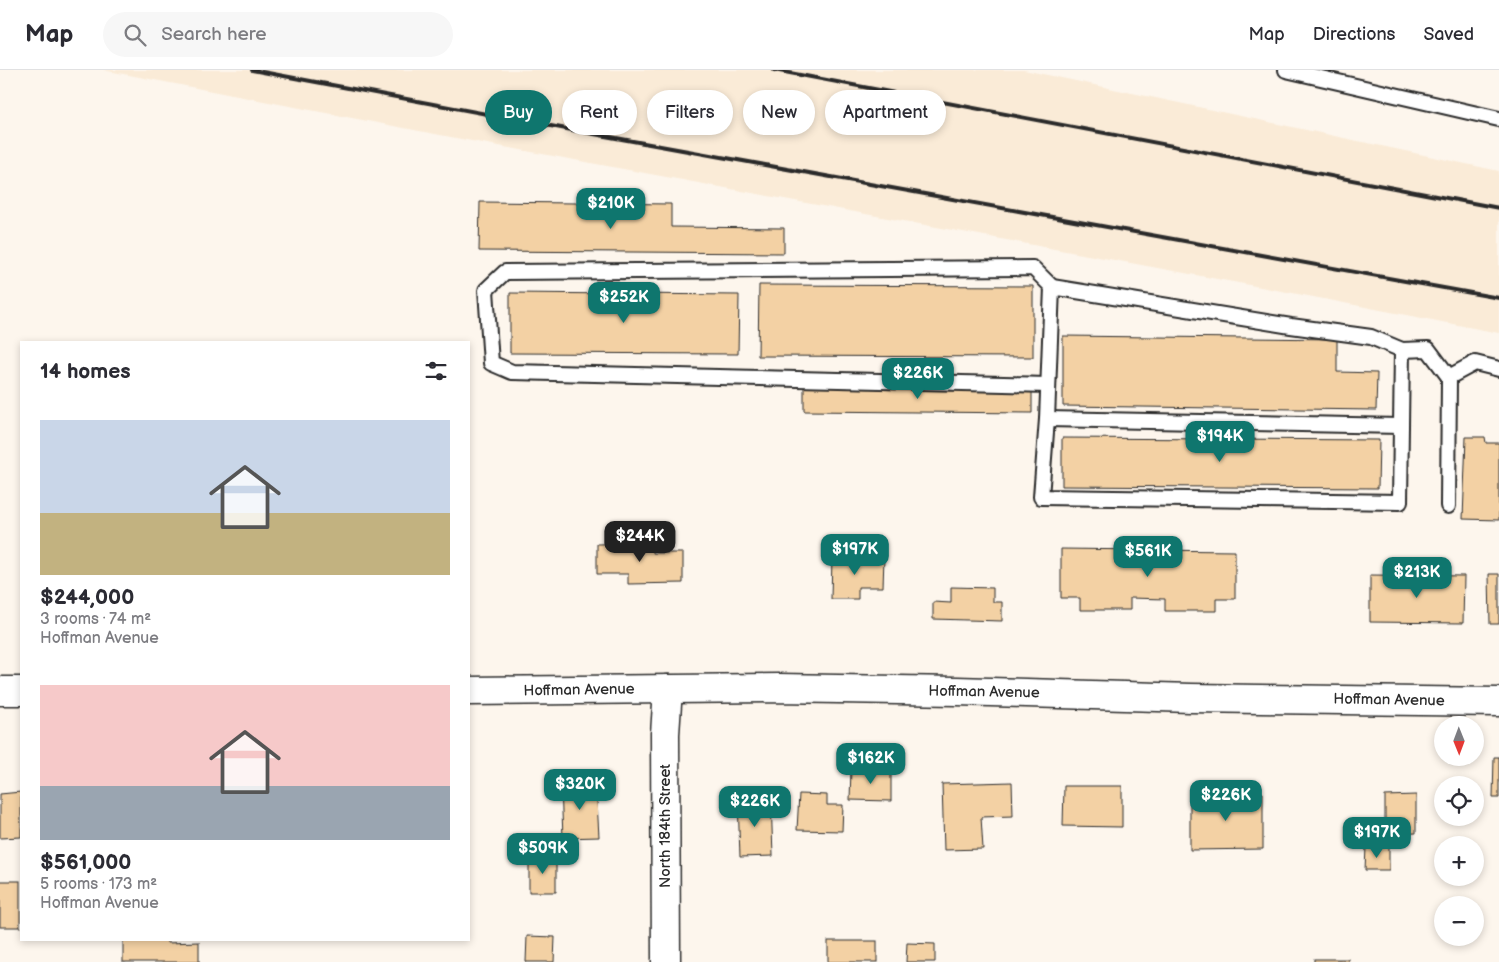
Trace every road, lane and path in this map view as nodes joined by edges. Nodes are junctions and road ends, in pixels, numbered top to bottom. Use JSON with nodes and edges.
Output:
{"nodes":[{"id":1,"x":1286,"y":70,"type":"edge"},
{"id":2,"x":1499,"y":119,"type":"edge"},
{"id":3,"x":1052,"y":287,"type":"junction"},
{"id":4,"x":1402,"y":350,"type":"junction"},
{"id":5,"x":1499,"y":369,"type":"edge"},
{"id":6,"x":1449,"y":377,"type":"junction"},
{"id":7,"x":1048,"y":385,"type":"junction"},
{"id":8,"x":1047,"y":419,"type":"junction"},
{"id":9,"x":1401,"y":426,"type":"junction"},
{"id":10,"x":1448,"y":506,"type":"dead end"},
{"id":11,"x":0,"y":690,"type":"edge"},
{"id":12,"x":668,"y":690,"type":"junction"},
{"id":13,"x":20,"y":691,"type":"edge"},
{"id":14,"x":470,"y":691,"type":"edge"},
{"id":15,"x":1499,"y":702,"type":"edge"},
{"id":16,"x":666,"y":962,"type":"edge"}],
"edges":[{"from":1,"to":2,"type":"lane"},
{"from":3,"to":4,"type":"lane"},
{"from":3,"to":7,"type":"lane"},
{"from":3,"to":7,"type":"lane"},
{"from":4,"to":6,"type":"lane"},
{"from":4,"to":9,"type":"lane"},
{"from":5,"to":6,"type":"lane"},
{"from":6,"to":10,"type":"lane"},
{"from":7,"to":8,"type":"lane"},
{"from":8,"to":9,"type":"lane"},
{"from":8,"to":9,"type":"lane"},
{"from":11,"to":13,"type":"street"},
{"from":12,"to":14,"type":"street","name":"Hoffman Avenue"},
{"from":12,"to":15,"type":"street","name":"Hoffman Avenue"},
{"from":12,"to":16,"type":"street","name":"North 184th Street"}]}
